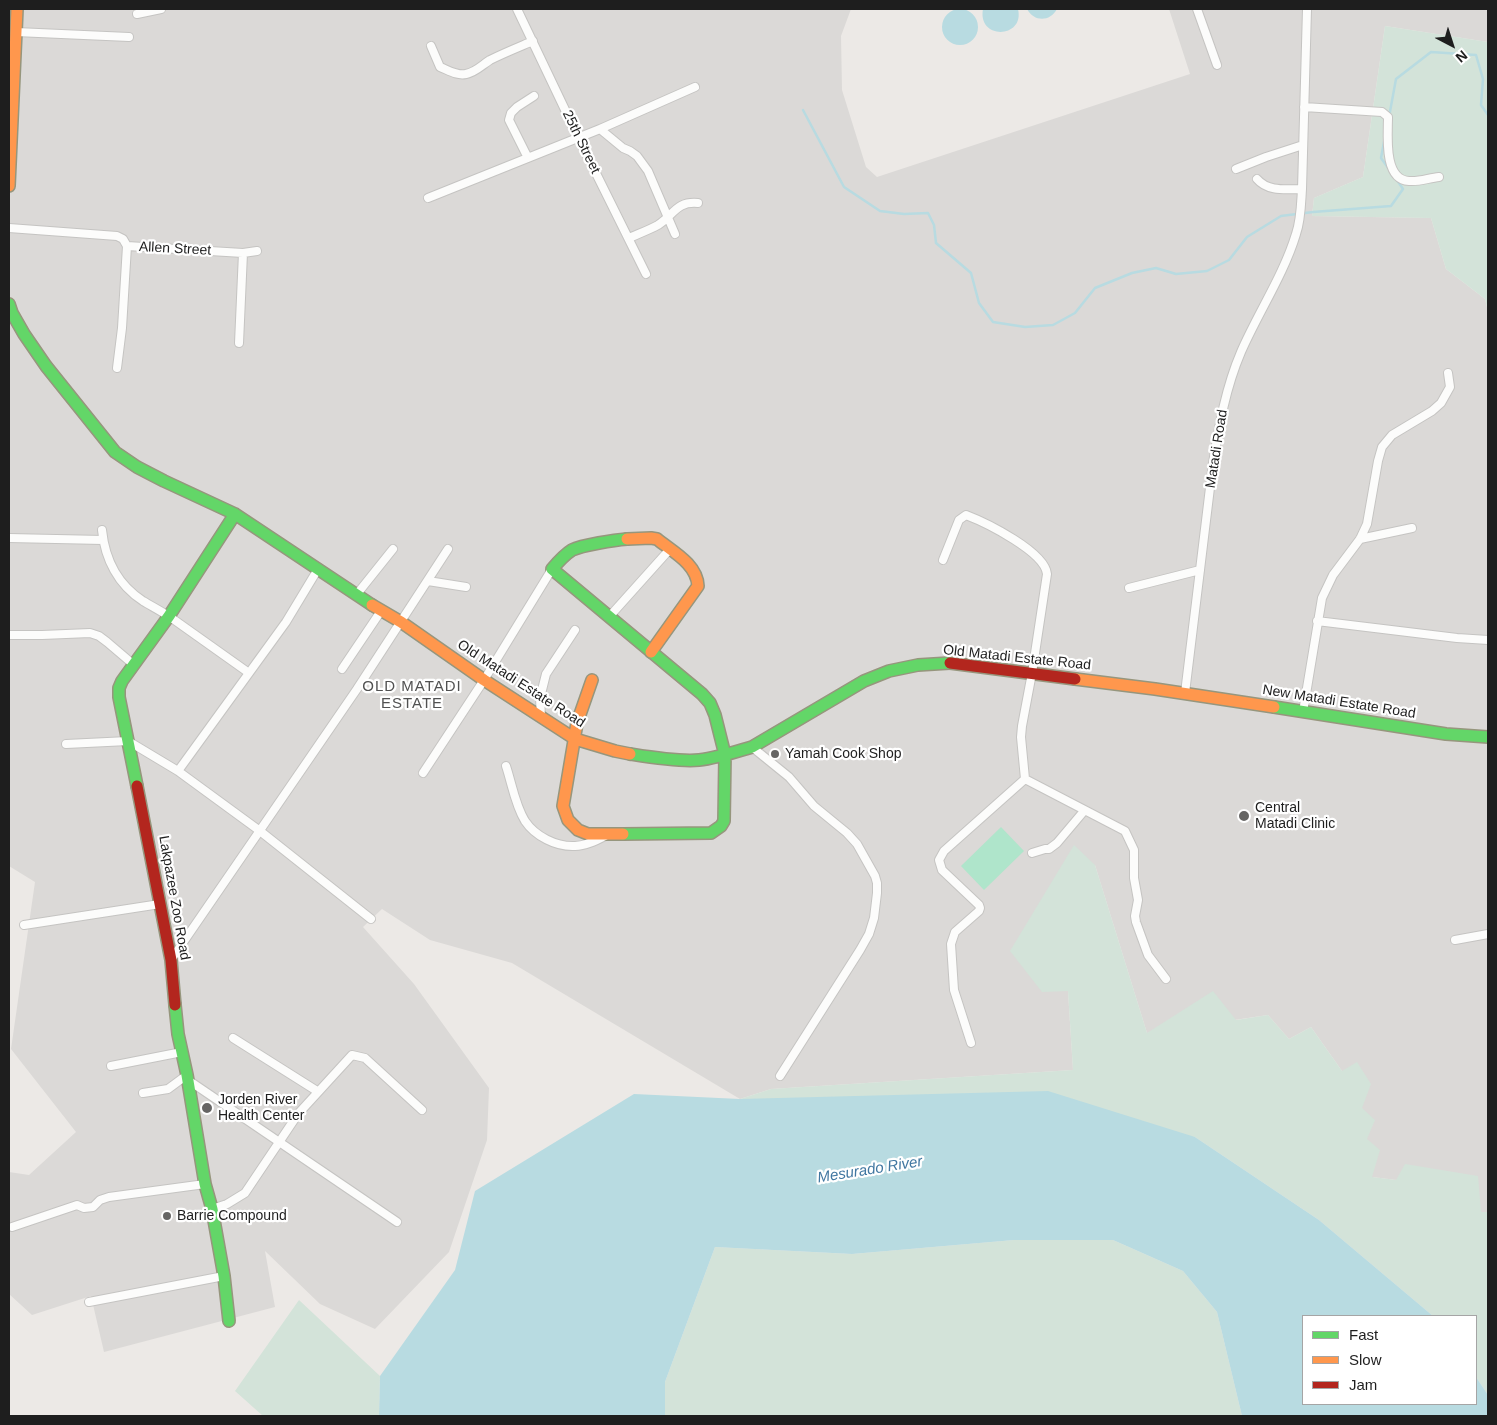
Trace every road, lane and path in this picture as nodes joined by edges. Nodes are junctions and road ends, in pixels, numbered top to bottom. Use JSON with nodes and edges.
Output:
{"nodes":[{"id":1,"x":17,"y":9,"type":"edge"},
{"id":2,"x":161,"y":9,"type":"edge"},
{"id":3,"x":517,"y":9,"type":"edge"},
{"id":4,"x":1197,"y":9,"type":"edge"},
{"id":5,"x":1307,"y":9,"type":"edge"},
{"id":6,"x":137,"y":14,"type":"dead end"},
{"id":7,"x":16,"y":32,"type":"junction"},
{"id":8,"x":129,"y":38,"type":"dead end"},
{"id":9,"x":533,"y":41,"type":"junction"},
{"id":10,"x":431,"y":46,"type":"dead end"},
{"id":11,"x":1217,"y":65,"type":"dead end"},
{"id":12,"x":695,"y":87,"type":"dead end"},
{"id":13,"x":534,"y":96,"type":"dead end"},
{"id":14,"x":1304,"y":107,"type":"junction"},
{"id":15,"x":10,"y":127,"type":"edge"},
{"id":16,"x":600,"y":128,"type":"junction"},
{"id":17,"x":578,"y":137,"type":"junction"},
{"id":18,"x":1303,"y":145,"type":"junction"},
{"id":19,"x":528,"y":158,"type":"junction"},
{"id":20,"x":1236,"y":169,"type":"dead end"},
{"id":21,"x":1439,"y":177,"type":"dead end"},
{"id":22,"x":1257,"y":179,"type":"dead end"},
{"id":23,"x":9,"y":186,"type":"edge"},
{"id":24,"x":1302,"y":189,"type":"junction"},
{"id":25,"x":428,"y":198,"type":"dead end"},
{"id":26,"x":698,"y":203,"type":"dead end"},
{"id":27,"x":668,"y":216,"type":"junction"},
{"id":28,"x":9,"y":228,"type":"edge"},
{"id":29,"x":675,"y":234,"type":"dead end"},
{"id":30,"x":628,"y":238,"type":"junction"},
{"id":31,"x":127,"y":246,"type":"junction"},
{"id":32,"x":257,"y":251,"type":"dead end"},
{"id":33,"x":243,"y":253,"type":"junction"},
{"id":34,"x":646,"y":274,"type":"dead end"},
{"id":35,"x":9,"y":304,"type":"edge"},
{"id":36,"x":239,"y":343,"type":"dead end"},
{"id":37,"x":117,"y":368,"type":"dead end"},
{"id":38,"x":1448,"y":373,"type":"dead end"},
{"id":39,"x":235,"y":514,"type":"junction"},
{"id":40,"x":1412,"y":528,"type":"dead end"},
{"id":41,"x":102,"y":530,"type":"dead end"},
{"id":42,"x":9,"y":538,"type":"edge"},
{"id":43,"x":1360,"y":539,"type":"junction"},
{"id":44,"x":103,"y":540,"type":"junction"},
{"id":45,"x":393,"y":549,"type":"dead end"},
{"id":46,"x":448,"y":549,"type":"dead end"},
{"id":47,"x":670,"y":549,"type":"junction"},
{"id":48,"x":943,"y":560,"type":"dead end"},
{"id":49,"x":318,"y":569,"type":"junction"},
{"id":50,"x":552,"y":570,"type":"junction"},
{"id":51,"x":1200,"y":570,"type":"junction"},
{"id":52,"x":428,"y":581,"type":"junction"},
{"id":53,"x":466,"y":587,"type":"dead end"},
{"id":54,"x":1129,"y":588,"type":"dead end"},
{"id":55,"x":357,"y":594,"type":"junction"},
{"id":56,"x":381,"y":611,"type":"junction"},
{"id":57,"x":169,"y":616,"type":"junction"},
{"id":58,"x":609,"y":617,"type":"junction"},
{"id":59,"x":1317,"y":621,"type":"junction"},
{"id":60,"x":401,"y":622,"type":"junction"},
{"id":61,"x":575,"y":630,"type":"dead end"},
{"id":62,"x":9,"y":634,"type":"edge"},
{"id":63,"x":1488,"y":640,"type":"edge"},
{"id":64,"x":651,"y":652,"type":"junction"},
{"id":65,"x":134,"y":664,"type":"junction"},
{"id":66,"x":342,"y":668,"type":"dead end"},
{"id":67,"x":249,"y":672,"type":"junction"},
{"id":68,"x":1032,"y":673,"type":"junction"},
{"id":69,"x":484,"y":680,"type":"junction"},
{"id":70,"x":592,"y":680,"type":"dead end"},
{"id":71,"x":1185,"y":693,"type":"junction"},
{"id":72,"x":1304,"y":712,"type":"junction"},
{"id":73,"x":541,"y":717,"type":"junction"},
{"id":74,"x":1488,"y":737,"type":"edge"},
{"id":75,"x":575,"y":739,"type":"junction"},
{"id":76,"x":128,"y":741,"type":"junction"},
{"id":77,"x":66,"y":744,"type":"dead end"},
{"id":78,"x":752,"y":747,"type":"junction"},
{"id":79,"x":726,"y":755,"type":"junction"},
{"id":80,"x":506,"y":766,"type":"dead end"},
{"id":81,"x":178,"y":771,"type":"junction"},
{"id":82,"x":423,"y":772,"type":"dead end"},
{"id":83,"x":1025,"y":779,"type":"junction"},
{"id":84,"x":1084,"y":811,"type":"junction"},
{"id":85,"x":260,"y":831,"type":"junction"},
{"id":86,"x":610,"y":834,"type":"junction"},
{"id":87,"x":1032,"y":853,"type":"dead end"},
{"id":88,"x":160,"y":904,"type":"junction"},
{"id":89,"x":371,"y":919,"type":"dead end"},
{"id":90,"x":24,"y":926,"type":"dead end"},
{"id":91,"x":1488,"y":934,"type":"edge"},
{"id":92,"x":1455,"y":940,"type":"dead end"},
{"id":93,"x":171,"y":960,"type":"junction"},
{"id":94,"x":1166,"y":979,"type":"dead end"},
{"id":95,"x":233,"y":1038,"type":"dead end"},
{"id":96,"x":971,"y":1043,"type":"dead end"},
{"id":97,"x":182,"y":1052,"type":"junction"},
{"id":98,"x":111,"y":1066,"type":"dead end"},
{"id":99,"x":780,"y":1076,"type":"dead end"},
{"id":100,"x":187,"y":1077,"type":"junction"},
{"id":101,"x":317,"y":1091,"type":"junction"},
{"id":102,"x":143,"y":1093,"type":"dead end"},
{"id":103,"x":422,"y":1110,"type":"dead end"},
{"id":104,"x":278,"y":1142,"type":"junction"},
{"id":105,"x":205,"y":1184,"type":"junction"},
{"id":106,"x":212,"y":1209,"type":"junction"},
{"id":107,"x":397,"y":1222,"type":"dead end"},
{"id":108,"x":12,"y":1227,"type":"dead end"},
{"id":109,"x":224,"y":1276,"type":"junction"},
{"id":110,"x":89,"y":1302,"type":"dead end"},
{"id":111,"x":229,"y":1321,"type":"dead end"}],
"edges":[{"from":1,"to":7,"type":"street"},
{"from":2,"to":6,"type":"street"},
{"from":3,"to":9,"type":"street","name":"25th Street"},
{"from":4,"to":11,"type":"street"},
{"from":5,"to":14,"type":"street"},
{"from":7,"to":8,"type":"street"},
{"from":7,"to":15,"type":"street"},
{"from":9,"to":10,"type":"street"},
{"from":9,"to":17,"type":"street","name":"25th Street"},
{"from":12,"to":16,"type":"street"},
{"from":13,"to":19,"type":"street"},
{"from":14,"to":18,"type":"street"},
{"from":14,"to":21,"type":"street"},
{"from":15,"to":23,"type":"street"},
{"from":16,"to":17,"type":"street"},
{"from":16,"to":27,"type":"street"},
{"from":17,"to":19,"type":"street"},
{"from":17,"to":30,"type":"street","name":"25th Street"},
{"from":18,"to":20,"type":"street"},
{"from":18,"to":24,"type":"street"},
{"from":19,"to":25,"type":"street"},
{"from":22,"to":24,"type":"street"},
{"from":24,"to":51,"type":"street","name":"Matadi Road"},
{"from":26,"to":27,"type":"street"},
{"from":27,"to":29,"type":"street"},
{"from":27,"to":30,"type":"street"},
{"from":28,"to":31,"type":"street","name":"Allen Street"},
{"from":30,"to":34,"type":"street","name":"25th Street"},
{"from":31,"to":33,"type":"street","name":"Allen Street"},
{"from":31,"to":37,"type":"street"},
{"from":32,"to":33,"type":"street","name":"Allen Street"},
{"from":33,"to":36,"type":"street"},
{"from":35,"to":39,"type":"street","name":"Old Matadi Estate Road"},
{"from":38,"to":43,"type":"street"},
{"from":39,"to":49,"type":"street","name":"Old Matadi Estate Road"},
{"from":39,"to":57,"type":"street","name":"Lakpazee Zoo Road"},
{"from":40,"to":43,"type":"street"},
{"from":41,"to":44,"type":"street"},
{"from":42,"to":44,"type":"street"},
{"from":43,"to":59,"type":"street"},
{"from":44,"to":57,"type":"street"},
{"from":45,"to":55,"type":"street"},
{"from":46,"to":52,"type":"street"},
{"from":47,"to":50,"type":"street"},
{"from":47,"to":58,"type":"street"},
{"from":47,"to":64,"type":"street"},
{"from":48,"to":68,"type":"street"},
{"from":49,"to":55,"type":"street","name":"Old Matadi Estate Road"},
{"from":49,"to":67,"type":"street"},
{"from":50,"to":58,"type":"street"},
{"from":50,"to":69,"type":"street"},
{"from":51,"to":54,"type":"street"},
{"from":51,"to":71,"type":"street","name":"Matadi Road"},
{"from":52,"to":53,"type":"street"},
{"from":52,"to":60,"type":"street"},
{"from":55,"to":56,"type":"street","name":"Old Matadi Estate Road"},
{"from":56,"to":60,"type":"street","name":"Old Matadi Estate Road"},
{"from":56,"to":66,"type":"street"},
{"from":57,"to":65,"type":"street","name":"Lakpazee Zoo Road"},
{"from":57,"to":67,"type":"street"},
{"from":58,"to":64,"type":"street"},
{"from":59,"to":63,"type":"street"},
{"from":59,"to":72,"type":"street"},
{"from":60,"to":69,"type":"street","name":"Old Matadi Estate Road"},
{"from":60,"to":85,"type":"street"},
{"from":61,"to":73,"type":"street"},
{"from":62,"to":65,"type":"street"},
{"from":64,"to":79,"type":"street"},
{"from":65,"to":76,"type":"street","name":"Lakpazee Zoo Road"},
{"from":67,"to":81,"type":"street"},
{"from":68,"to":71,"type":"street","name":"Old Matadi Estate Road"},
{"from":68,"to":78,"type":"street","name":"Old Matadi Estate Road"},
{"from":68,"to":83,"type":"street"},
{"from":69,"to":73,"type":"street","name":"Old Matadi Estate Road"},
{"from":69,"to":82,"type":"street"},
{"from":70,"to":75,"type":"street"},
{"from":71,"to":72,"type":"street","name":"New Matadi Estate Road"},
{"from":72,"to":74,"type":"street","name":"New Matadi Estate Road"},
{"from":73,"to":75,"type":"street","name":"Old Matadi Estate Road"},
{"from":75,"to":79,"type":"street","name":"Old Matadi Estate Road"},
{"from":75,"to":86,"type":"street"},
{"from":76,"to":77,"type":"street"},
{"from":76,"to":81,"type":"street"},
{"from":76,"to":88,"type":"street","name":"Lakpazee Zoo Road"},
{"from":78,"to":79,"type":"street","name":"Old Matadi Estate Road"},
{"from":78,"to":99,"type":"street"},
{"from":79,"to":86,"type":"street"},
{"from":80,"to":86,"type":"street"},
{"from":81,"to":85,"type":"street"},
{"from":83,"to":84,"type":"street"},
{"from":83,"to":96,"type":"street"},
{"from":84,"to":87,"type":"street"},
{"from":84,"to":94,"type":"street"},
{"from":85,"to":89,"type":"street"},
{"from":85,"to":93,"type":"street"},
{"from":88,"to":90,"type":"street"},
{"from":88,"to":93,"type":"street","name":"Lakpazee Zoo Road"},
{"from":91,"to":92,"type":"street"},
{"from":93,"to":97,"type":"street","name":"Lakpazee Zoo Road"},
{"from":95,"to":101,"type":"street"},
{"from":97,"to":98,"type":"street"},
{"from":97,"to":100,"type":"street","name":"Lakpazee Zoo Road"},
{"from":100,"to":102,"type":"street"},
{"from":100,"to":104,"type":"street"},
{"from":100,"to":105,"type":"street","name":"Lakpazee Zoo Road"},
{"from":101,"to":103,"type":"street"},
{"from":101,"to":104,"type":"street"},
{"from":104,"to":106,"type":"street"},
{"from":104,"to":107,"type":"street"},
{"from":105,"to":106,"type":"street","name":"Lakpazee Zoo Road"},
{"from":105,"to":108,"type":"street"},
{"from":106,"to":109,"type":"street","name":"Lakpazee Zoo Road"},
{"from":109,"to":110,"type":"street"},
{"from":109,"to":111,"type":"street","name":"Lakpazee Zoo Road"}]}
